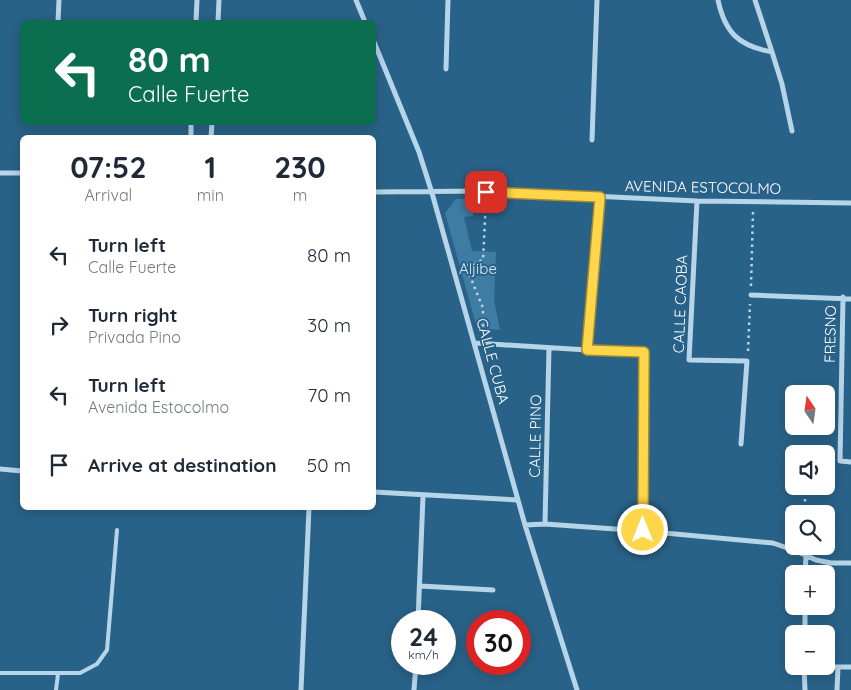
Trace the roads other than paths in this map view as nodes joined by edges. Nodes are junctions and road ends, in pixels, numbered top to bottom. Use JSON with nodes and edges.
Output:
{"nodes":[{"id":1,"x":59,"y":0,"type":"edge"},
{"id":2,"x":197,"y":0,"type":"edge"},
{"id":3,"x":219,"y":0,"type":"edge"},
{"id":4,"x":356,"y":0,"type":"edge"},
{"id":5,"x":448,"y":0,"type":"edge"},
{"id":6,"x":597,"y":0,"type":"edge"},
{"id":7,"x":718,"y":0,"type":"edge"},
{"id":8,"x":755,"y":0,"type":"edge"},
{"id":9,"x":58,"y":20,"type":"edge"},
{"id":10,"x":196,"y":20,"type":"edge"},
{"id":11,"x":218,"y":20,"type":"edge"},
{"id":12,"x":364,"y":20,"type":"edge"},
{"id":13,"x":376,"y":47,"type":"edge"},
{"id":14,"x":772,"y":52,"type":"junction"},
{"id":15,"x":446,"y":69,"type":"dead end"},
{"id":16,"x":792,"y":131,"type":"dead end"},
{"id":17,"x":592,"y":140,"type":"dead end"},
{"id":18,"x":0,"y":173,"type":"edge"},
{"id":19,"x":20,"y":173,"type":"edge"},
{"id":20,"x":376,"y":192,"type":"edge"},
{"id":21,"x":432,"y":192,"type":"junction"},
{"id":22,"x":600,"y":197,"type":"junction"},
{"id":23,"x":697,"y":200,"type":"junction"},
{"id":24,"x":851,"y":202,"type":"edge"},
{"id":25,"x":751,"y":295,"type":"road end"},
{"id":26,"x":843,"y":297,"type":"junction"},
{"id":27,"x":851,"y":299,"type":"edge"},
{"id":28,"x":475,"y":344,"type":"junction"},
{"id":29,"x":549,"y":348,"type":"junction"},
{"id":30,"x":587,"y":350,"type":"junction"},
{"id":31,"x":741,"y":444,"type":"dead end"},
{"id":32,"x":851,"y":462,"type":"edge"},
{"id":33,"x":0,"y":470,"type":"edge"},
{"id":34,"x":20,"y":471,"type":"edge"},
{"id":35,"x":376,"y":492,"type":"edge"},
{"id":36,"x":423,"y":496,"type":"junction"},
{"id":37,"x":518,"y":500,"type":"junction"},
{"id":38,"x":309,"y":510,"type":"edge"},
{"id":39,"x":546,"y":524,"type":"junction"},
{"id":40,"x":525,"y":525,"type":"junction"},
{"id":41,"x":118,"y":530,"type":"dead end"},
{"id":42,"x":643,"y":530,"type":"junction"},
{"id":43,"x":785,"y":547,"type":"edge"},
{"id":44,"x":806,"y":555,"type":"joint"},
{"id":45,"x":851,"y":564,"type":"edge"},
{"id":46,"x":806,"y":565,"type":"edge"},
{"id":47,"x":420,"y":586,"type":"junction"},
{"id":48,"x":492,"y":590,"type":"dead end"},
{"id":49,"x":419,"y":610,"type":"edge"},
{"id":50,"x":835,"y":667,"type":"edge"},
{"id":51,"x":838,"y":667,"type":"junction"},
{"id":52,"x":851,"y":667,"type":"edge"},
{"id":53,"x":0,"y":673,"type":"edge"},
{"id":54,"x":58,"y":674,"type":"junction"},
{"id":55,"x":415,"y":675,"type":"edge"},
{"id":56,"x":804,"y":675,"type":"edge"},
{"id":57,"x":56,"y":690,"type":"edge"},
{"id":58,"x":301,"y":690,"type":"edge"},
{"id":59,"x":414,"y":690,"type":"edge"},
{"id":60,"x":577,"y":690,"type":"edge"},
{"id":61,"x":805,"y":690,"type":"edge"},
{"id":62,"x":837,"y":690,"type":"edge"}],
"edges":[{"from":1,"to":9,"type":"street"},
{"from":2,"to":10,"type":"street"},
{"from":3,"to":11,"type":"street"},
{"from":4,"to":12,"type":"street"},
{"from":5,"to":15,"type":"street"},
{"from":6,"to":17,"type":"street"},
{"from":7,"to":14,"type":"street"},
{"from":8,"to":14,"type":"street"},
{"from":13,"to":21,"type":"street","name":"CALLE CUBA"},
{"from":14,"to":16,"type":"street"},
{"from":18,"to":19,"type":"street"},
{"from":20,"to":21,"type":"street","name":"AVENIDA ESTOCOLMO"},
{"from":21,"to":22,"type":"street","name":"AVENIDA ESTOCOLMO"},
{"from":21,"to":28,"type":"street","name":"CALLE CUBA"},
{"from":22,"to":23,"type":"street","name":"AVENIDA ESTOCOLMO"},
{"from":22,"to":30,"type":"street"},
{"from":23,"to":24,"type":"street","name":"AVENIDA ESTOCOLMO"},
{"from":23,"to":31,"type":"street","name":"CALLE CAOBA"},
{"from":25,"to":26,"type":"street"},
{"from":26,"to":27,"type":"street"},
{"from":26,"to":32,"type":"street","name":"FRESNO"},
{"from":28,"to":29,"type":"street"},
{"from":28,"to":37,"type":"street","name":"CALLE CUBA"},
{"from":29,"to":30,"type":"street"},
{"from":29,"to":39,"type":"street","name":"CALLE PINO"},
{"from":30,"to":42,"type":"street"},
{"from":33,"to":34,"type":"street"},
{"from":35,"to":36,"type":"street"},
{"from":36,"to":37,"type":"street"},
{"from":36,"to":47,"type":"street"},
{"from":37,"to":40,"type":"street","name":"CALLE CUBA"},
{"from":38,"to":58,"type":"street"},
{"from":39,"to":40,"type":"street"},
{"from":39,"to":42,"type":"street"},
{"from":40,"to":60,"type":"street","name":"CALLE CUBA"},
{"from":41,"to":54,"type":"lane"},
{"from":42,"to":43,"type":"street"},
{"from":44,"to":45,"type":"street"},
{"from":44,"to":46,"type":"street"},
{"from":47,"to":48,"type":"street"},
{"from":47,"to":49,"type":"street"},
{"from":50,"to":51,"type":"street"},
{"from":51,"to":52,"type":"street"},
{"from":51,"to":62,"type":"street"},
{"from":53,"to":54,"type":"lane"},
{"from":54,"to":57,"type":"lane"},
{"from":55,"to":59,"type":"street"},
{"from":56,"to":61,"type":"street"}]}
